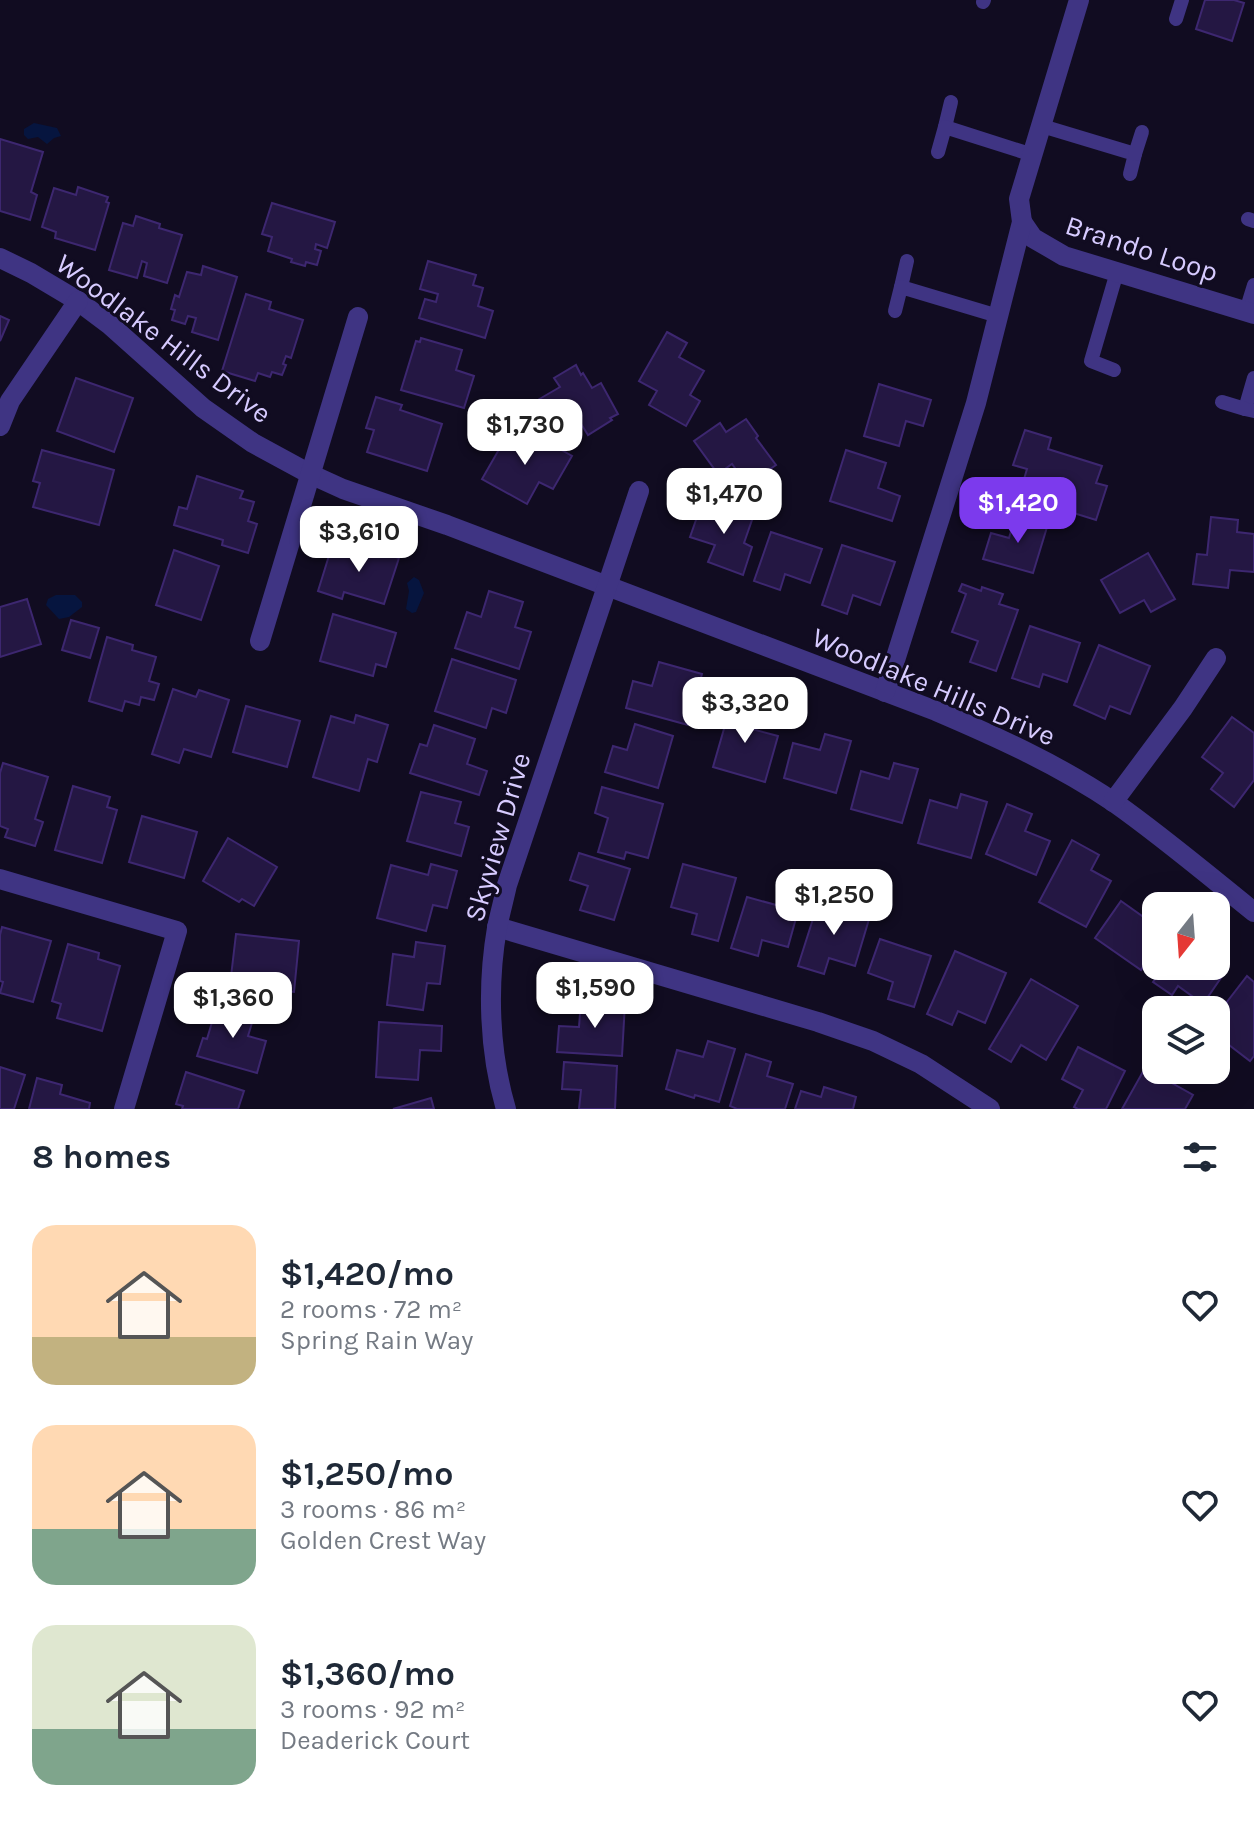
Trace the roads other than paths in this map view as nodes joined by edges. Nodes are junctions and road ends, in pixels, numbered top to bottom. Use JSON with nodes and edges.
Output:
{"nodes":[{"id":1,"x":1182,"y":0,"type":"edge"},
{"id":2,"x":1074,"y":1,"type":"edge"},
{"id":3,"x":1176,"y":19,"type":"dead end"},
{"id":4,"x":951,"y":102,"type":"dead end"},
{"id":5,"x":1042,"y":126,"type":"junction"},
{"id":6,"x":945,"y":127,"type":"junction"},
{"id":7,"x":1142,"y":132,"type":"dead end"},
{"id":8,"x":938,"y":152,"type":"dead end"},
{"id":9,"x":1135,"y":154,"type":"junction"},
{"id":10,"x":1033,"y":155,"type":"junction"},
{"id":11,"x":1130,"y":174,"type":"dead end"},
{"id":12,"x":1022,"y":222,"type":"junction"},
{"id":13,"x":0,"y":258,"type":"edge"},
{"id":14,"x":907,"y":261,"type":"dead end"},
{"id":15,"x":1117,"y":272,"type":"junction"},
{"id":16,"x":1254,"y":285,"type":"edge"},
{"id":17,"x":901,"y":287,"type":"junction"},
{"id":18,"x":78,"y":301,"type":"junction"},
{"id":19,"x":895,"y":311,"type":"dead end"},
{"id":20,"x":1250,"y":312,"type":"edge"},
{"id":21,"x":998,"y":316,"type":"junction"},
{"id":22,"x":358,"y":317,"type":"dead end"},
{"id":23,"x":1114,"y":370,"type":"dead end"},
{"id":24,"x":1254,"y":378,"type":"edge"},
{"id":25,"x":1222,"y":402,"type":"dead end"},
{"id":26,"x":1250,"y":410,"type":"edge"},
{"id":27,"x":0,"y":426,"type":"edge"},
{"id":28,"x":310,"y":474,"type":"junction"},
{"id":29,"x":639,"y":491,"type":"dead end"},
{"id":30,"x":606,"y":587,"type":"junction"},
{"id":31,"x":260,"y":641,"type":"dead end"},
{"id":32,"x":1216,"y":658,"type":"dead end"},
{"id":33,"x":885,"y":692,"type":"junction"},
{"id":34,"x":1113,"y":802,"type":"junction"},
{"id":35,"x":0,"y":879,"type":"edge"},
{"id":36,"x":1254,"y":912,"type":"edge"},
{"id":37,"x":497,"y":927,"type":"junction"},
{"id":38,"x":124,"y":1109,"type":"edge"},
{"id":39,"x":506,"y":1109,"type":"edge"},
{"id":40,"x":990,"y":1109,"type":"edge"}],
"edges":[{"from":1,"to":3,"type":"lane"},
{"from":2,"to":5,"type":"street"},
{"from":4,"to":6,"type":"lane"},
{"from":5,"to":9,"type":"lane"},
{"from":5,"to":10,"type":"street"},
{"from":6,"to":8,"type":"lane"},
{"from":6,"to":10,"type":"lane"},
{"from":7,"to":9,"type":"lane"},
{"from":9,"to":11,"type":"lane"},
{"from":10,"to":12,"type":"street"},
{"from":12,"to":15,"type":"street","name":"Brando Loop"},
{"from":12,"to":21,"type":"street"},
{"from":13,"to":18,"type":"street","name":"Woodlake Hills Drive"},
{"from":14,"to":17,"type":"lane"},
{"from":15,"to":20,"type":"street","name":"Brando Loop"},
{"from":15,"to":23,"type":"lane"},
{"from":16,"to":20,"type":"lane"},
{"from":17,"to":19,"type":"lane"},
{"from":17,"to":21,"type":"lane"},
{"from":18,"to":27,"type":"street"},
{"from":18,"to":28,"type":"street","name":"Woodlake Hills Drive"},
{"from":21,"to":33,"type":"street"},
{"from":22,"to":28,"type":"street"},
{"from":24,"to":26,"type":"lane"},
{"from":25,"to":26,"type":"lane"},
{"from":28,"to":30,"type":"street","name":"Woodlake Hills Drive"},
{"from":28,"to":31,"type":"street"},
{"from":29,"to":30,"type":"street"},
{"from":30,"to":33,"type":"street","name":"Woodlake Hills Drive"},
{"from":30,"to":37,"type":"street","name":"Skyview Drive"},
{"from":32,"to":34,"type":"street"},
{"from":33,"to":34,"type":"street","name":"Woodlake Hills Drive"},
{"from":34,"to":36,"type":"street","name":"Woodlake Hills Drive"},
{"from":35,"to":38,"type":"street"},
{"from":37,"to":39,"type":"street","name":"Skyview Drive"},
{"from":37,"to":40,"type":"street"}]}
